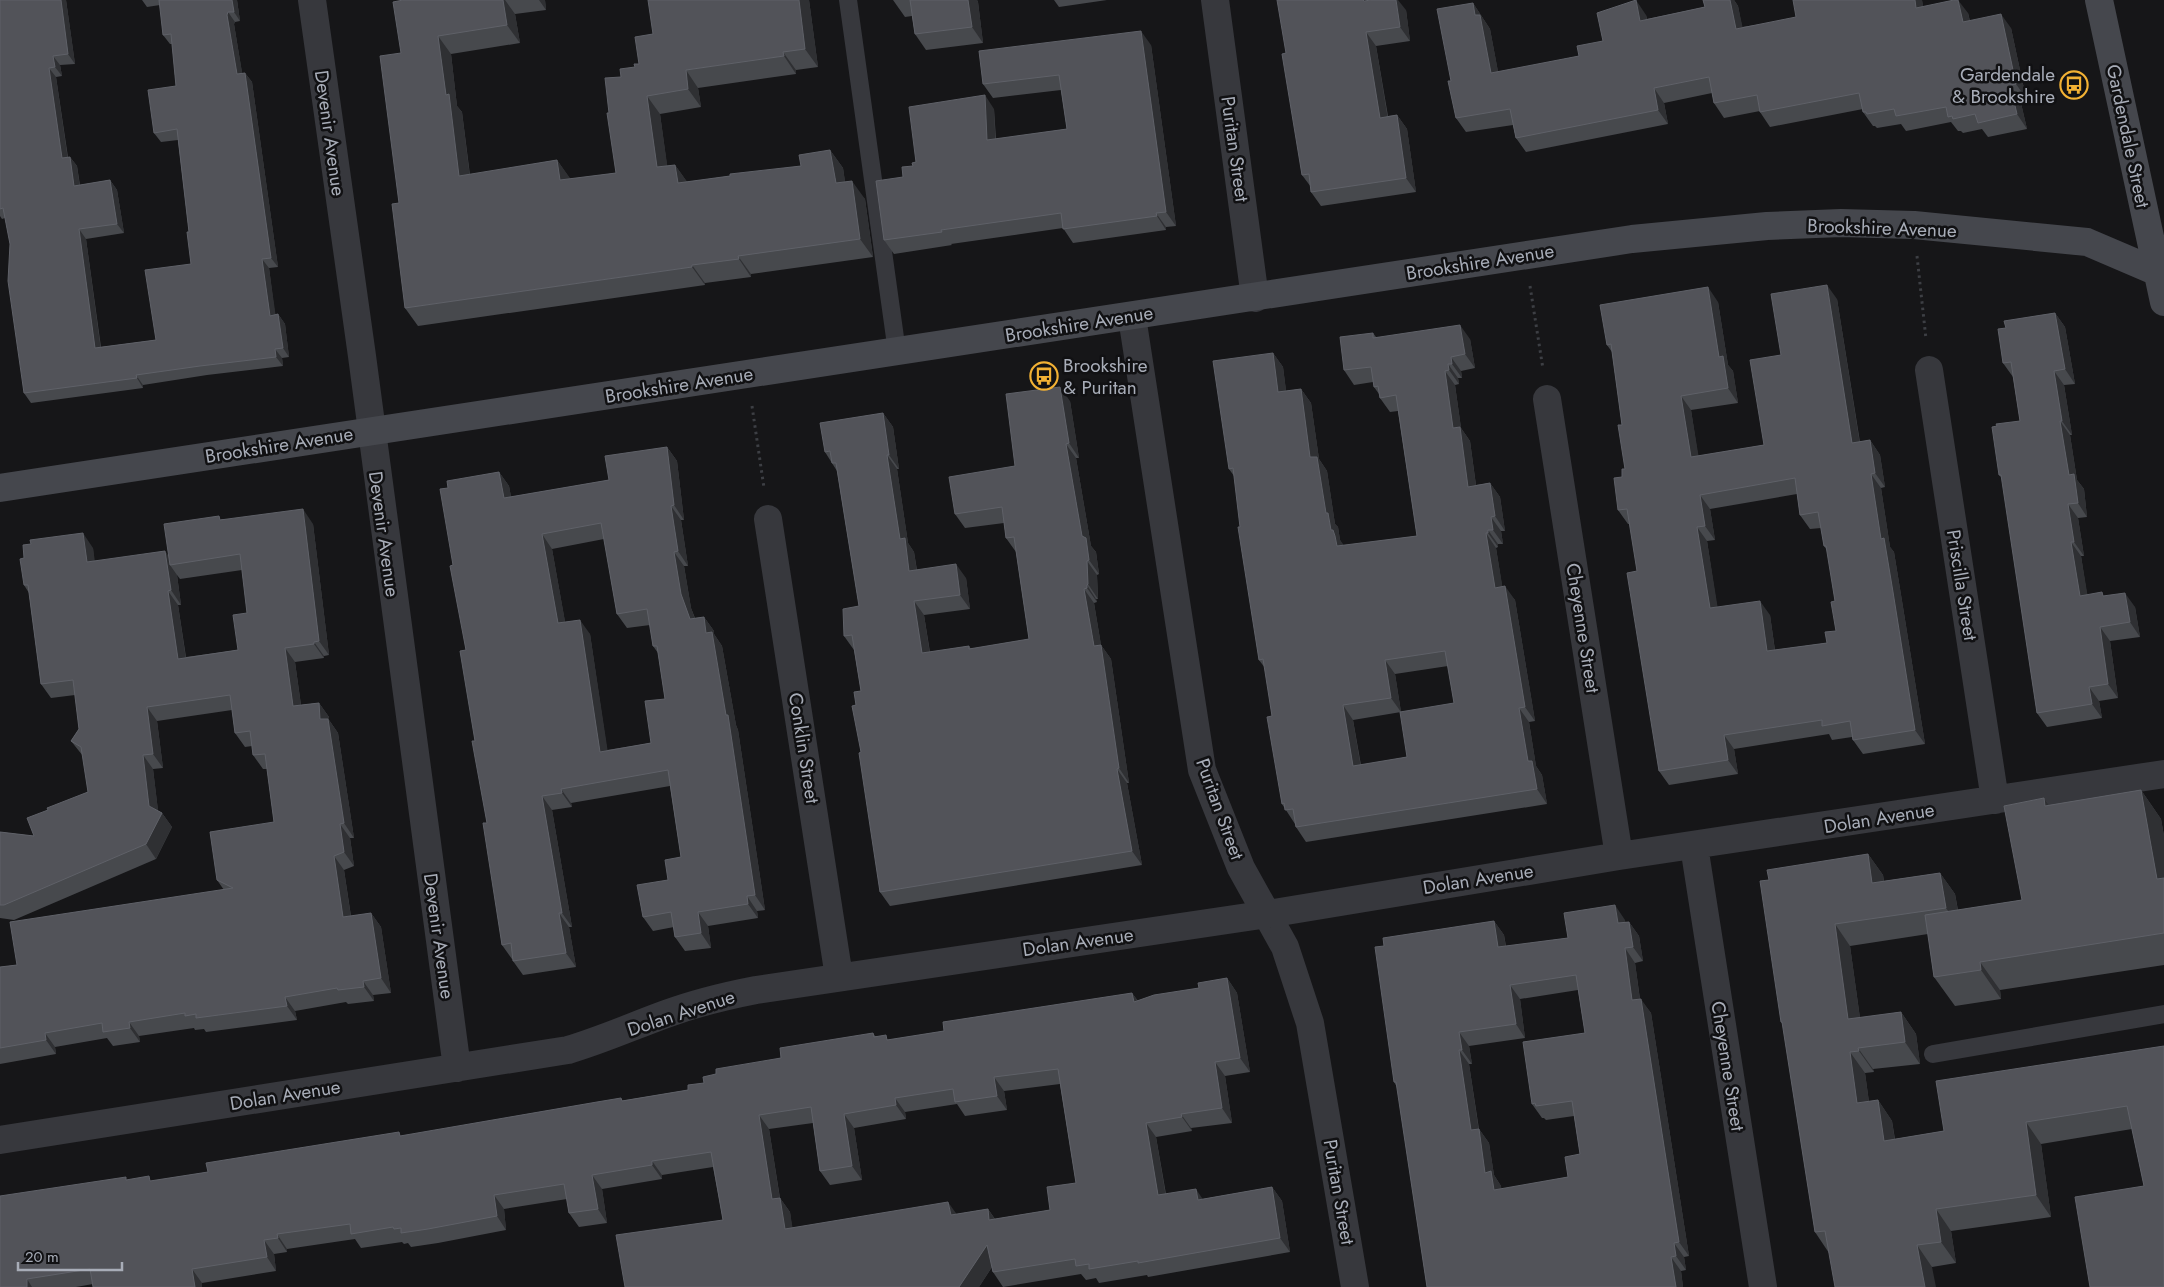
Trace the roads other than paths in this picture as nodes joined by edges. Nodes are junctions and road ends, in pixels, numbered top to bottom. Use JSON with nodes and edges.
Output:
{"nodes":[{"id":1,"x":312,"y":0,"type":"edge"},
{"id":2,"x":848,"y":0,"type":"edge"},
{"id":3,"x":1215,"y":0,"type":"edge"},
{"id":4,"x":2099,"y":0,"type":"edge"},
{"id":5,"x":2161,"y":273,"type":"edge"},
{"id":6,"x":1255,"y":298,"type":"junction"},
{"id":7,"x":2164,"y":302,"type":"edge"},
{"id":8,"x":1132,"y":317,"type":"junction"},
{"id":9,"x":897,"y":352,"type":"junction"},
{"id":10,"x":1929,"y":370,"type":"road end"},
{"id":11,"x":1547,"y":400,"type":"road end"},
{"id":12,"x":370,"y":431,"type":"junction"},
{"id":13,"x":0,"y":488,"type":"edge"},
{"id":14,"x":768,"y":519,"type":"road end"},
{"id":15,"x":2164,"y":774,"type":"edge"},
{"id":16,"x":1995,"y":800,"type":"junction"},
{"id":17,"x":1694,"y":846,"type":"junction"},
{"id":18,"x":1619,"y":856,"type":"junction"},
{"id":19,"x":1268,"y":914,"type":"junction"},
{"id":20,"x":839,"y":977,"type":"junction"},
{"id":21,"x":2164,"y":1014,"type":"edge"},
{"id":22,"x":1933,"y":1054,"type":"dead end"},
{"id":23,"x":456,"y":1068,"type":"junction"},
{"id":24,"x":0,"y":1140,"type":"edge"},
{"id":25,"x":1355,"y":1287,"type":"edge"},
{"id":26,"x":1762,"y":1287,"type":"edge"}],
"edges":[{"from":1,"to":12,"type":"street","name":"Devenir Avenue"},
{"from":2,"to":9,"type":"lane"},
{"from":3,"to":6,"type":"street","name":"Puritan Street"},
{"from":4,"to":5,"type":"street","name":"Gardendale Street"},
{"from":5,"to":6,"type":"street","name":"Brookshire Avenue"},
{"from":5,"to":7,"type":"street","name":"Gardendale Street"},
{"from":6,"to":8,"type":"street","name":"Brookshire Avenue"},
{"from":8,"to":9,"type":"street","name":"Brookshire Avenue"},
{"from":8,"to":19,"type":"street","name":"Puritan Street"},
{"from":9,"to":12,"type":"street","name":"Brookshire Avenue"},
{"from":10,"to":16,"type":"street","name":"Priscilla Street"},
{"from":11,"to":18,"type":"street","name":"Cheyenne Street"},
{"from":12,"to":13,"type":"street","name":"Brookshire Avenue"},
{"from":12,"to":23,"type":"street","name":"Devenir Avenue"},
{"from":14,"to":20,"type":"street","name":"Conklin Street"},
{"from":15,"to":16,"type":"street","name":"Dolan Avenue"},
{"from":16,"to":17,"type":"street","name":"Dolan Avenue"},
{"from":17,"to":18,"type":"street","name":"Dolan Avenue"},
{"from":17,"to":26,"type":"street","name":"Cheyenne Street"},
{"from":18,"to":19,"type":"street","name":"Dolan Avenue"},
{"from":19,"to":20,"type":"street","name":"Dolan Avenue"},
{"from":19,"to":25,"type":"street","name":"Puritan Street"},
{"from":20,"to":23,"type":"street","name":"Dolan Avenue"},
{"from":21,"to":22,"type":"lane"},
{"from":23,"to":24,"type":"street","name":"Dolan Avenue"}]}
